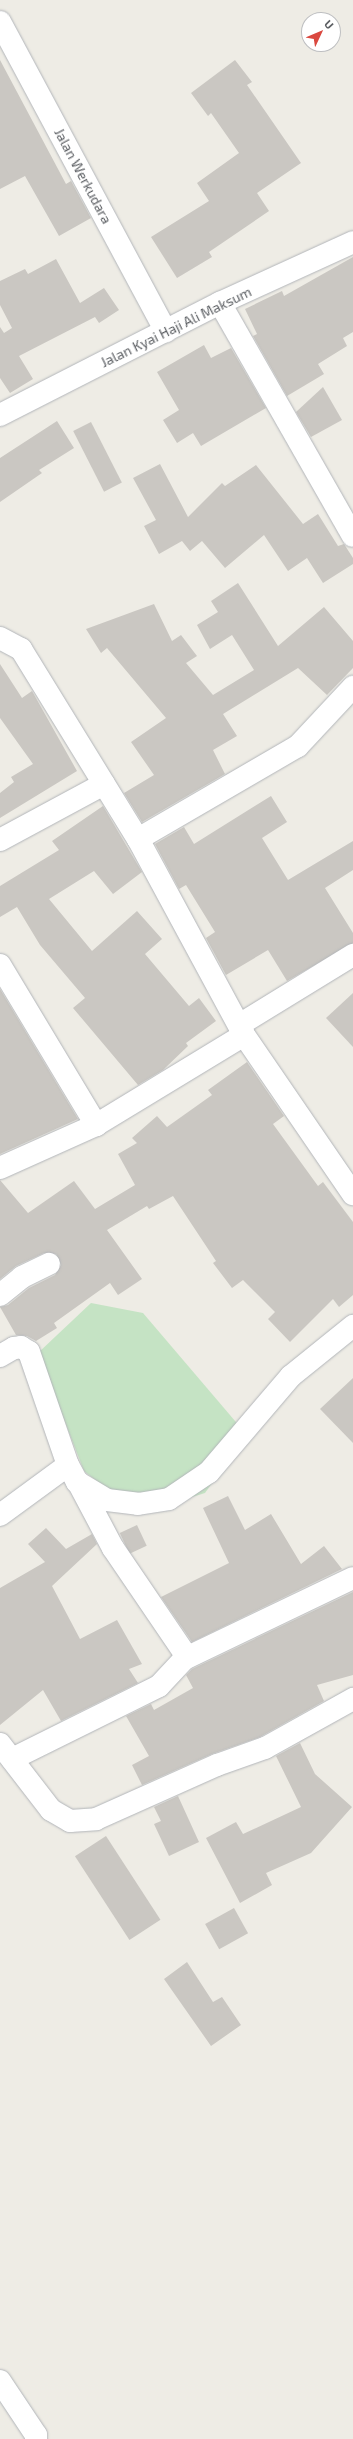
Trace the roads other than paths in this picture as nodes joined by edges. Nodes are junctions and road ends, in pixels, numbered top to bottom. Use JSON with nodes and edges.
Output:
{"nodes":[{"id":1,"x":0,"y":22,"type":"edge"},
{"id":2,"x":353,"y":242,"type":"edge"},
{"id":3,"x":220,"y":303,"type":"junction"},
{"id":4,"x":166,"y":331,"type":"junction"},
{"id":5,"x":0,"y":415,"type":"edge"},
{"id":6,"x":353,"y":536,"type":"edge"},
{"id":7,"x":0,"y":638,"type":"edge"},
{"id":8,"x":353,"y":687,"type":"edge"},
{"id":9,"x":104,"y":784,"type":"junction"},
{"id":10,"x":138,"y":839,"type":"junction"},
{"id":11,"x":0,"y":840,"type":"edge"},
{"id":12,"x":353,"y":955,"type":"edge"},
{"id":13,"x":0,"y":965,"type":"edge"},
{"id":14,"x":242,"y":1030,"type":"junction"},
{"id":15,"x":96,"y":1125,"type":"junction"},
{"id":16,"x":0,"y":1168,"type":"edge"},
{"id":17,"x":353,"y":1194,"type":"edge"},
{"id":18,"x":49,"y":1264,"type":"dead end"},
{"id":19,"x":0,"y":1295,"type":"edge"},
{"id":20,"x":353,"y":1326,"type":"edge"},
{"id":21,"x":0,"y":1356,"type":"edge"},
{"id":22,"x":73,"y":1473,"type":"junction"},
{"id":23,"x":0,"y":1515,"type":"edge"},
{"id":24,"x":353,"y":1578,"type":"edge"},
{"id":25,"x":187,"y":1657,"type":"junction"},
{"id":26,"x":353,"y":1699,"type":"edge"},
{"id":27,"x":6,"y":1752,"type":"edge"},
{"id":28,"x":0,"y":2381,"type":"edge"},
{"id":29,"x":36,"y":2439,"type":"edge"}],
"edges":[{"from":1,"to":4,"type":"street","name":"Jalan Werkudara"},
{"from":2,"to":3,"type":"street","name":"Jalan Kyai Haji Ali Maksum"},
{"from":3,"to":4,"type":"street","name":"Jalan Kyai Haji Ali Maksum"},
{"from":3,"to":6,"type":"street"},
{"from":4,"to":5,"type":"street","name":"Jalan Kyai Haji Ali Maksum"},
{"from":7,"to":9,"type":"street"},
{"from":8,"to":10,"type":"street"},
{"from":9,"to":10,"type":"street"},
{"from":9,"to":11,"type":"street"},
{"from":10,"to":14,"type":"street"},
{"from":12,"to":14,"type":"street"},
{"from":13,"to":15,"type":"street"},
{"from":14,"to":15,"type":"street"},
{"from":14,"to":17,"type":"street"},
{"from":15,"to":16,"type":"street"},
{"from":18,"to":19,"type":"street"},
{"from":20,"to":22,"type":"street"},
{"from":21,"to":22,"type":"street"},
{"from":22,"to":23,"type":"street"},
{"from":22,"to":25,"type":"street"},
{"from":24,"to":25,"type":"street"},
{"from":25,"to":27,"type":"street"},
{"from":26,"to":27,"type":"street"},
{"from":28,"to":29,"type":"street"}]}
